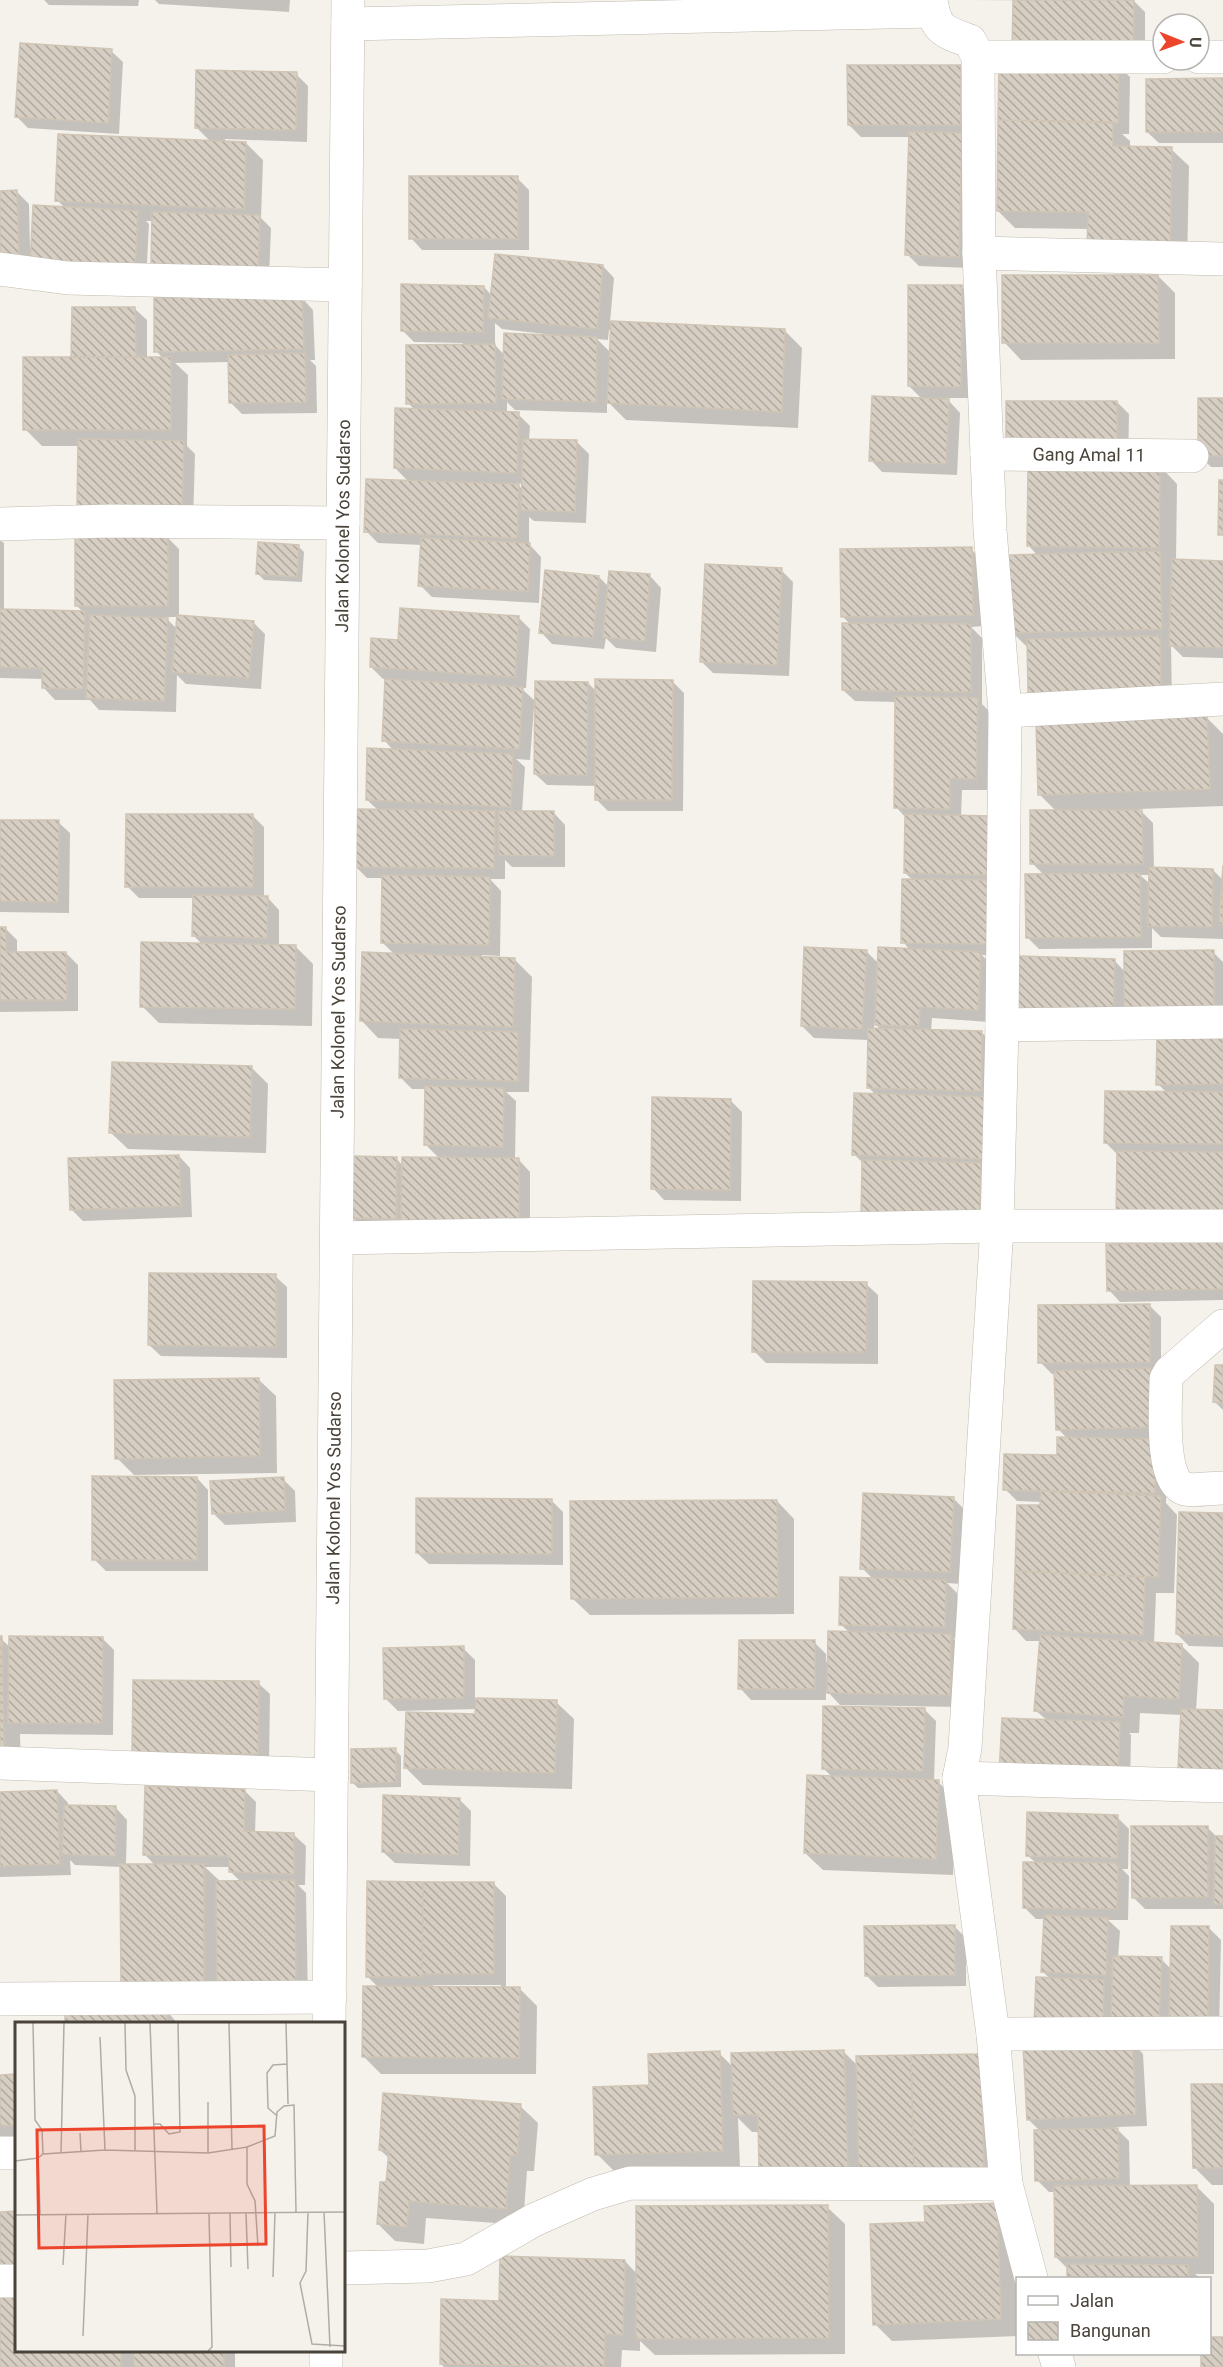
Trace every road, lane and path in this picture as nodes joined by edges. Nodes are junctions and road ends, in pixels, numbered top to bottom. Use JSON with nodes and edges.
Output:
{"nodes":[{"id":1,"x":932,"y":5,"type":"edge"},
{"id":2,"x":348,"y":12,"type":"edge"},
{"id":3,"x":978,"y":57,"type":"junction"},
{"id":4,"x":1151,"y":57,"type":"edge"},
{"id":5,"x":979,"y":253,"type":"junction"},
{"id":6,"x":1223,"y":259,"type":"edge"},
{"id":7,"x":0,"y":269,"type":"edge"},
{"id":8,"x":345,"y":285,"type":"junction"},
{"id":9,"x":987,"y":454,"type":"junction"},
{"id":10,"x":1192,"y":456,"type":"dead end"},
{"id":11,"x":343,"y":523,"type":"junction"},
{"id":12,"x":0,"y":524,"type":"edge"},
{"id":13,"x":1223,"y":699,"type":"edge"},
{"id":14,"x":1005,"y":711,"type":"junction"},
{"id":15,"x":1223,"y":1022,"type":"edge"},
{"id":16,"x":1002,"y":1025,"type":"junction"},
{"id":17,"x":996,"y":1226,"type":"junction"},
{"id":18,"x":1223,"y":1226,"type":"edge"},
{"id":19,"x":337,"y":1238,"type":"junction"},
{"id":20,"x":1223,"y":1326,"type":"edge"},
{"id":21,"x":1223,"y":1488,"type":"edge"},
{"id":22,"x":0,"y":1763,"type":"edge"},
{"id":23,"x":332,"y":1775,"type":"junction"},
{"id":24,"x":960,"y":1778,"type":"junction"},
{"id":25,"x":1223,"y":1786,"type":"edge"},
{"id":26,"x":0,"y":1999,"type":"edge"},
{"id":27,"x":329,"y":2010,"type":"edge"},
{"id":28,"x":1223,"y":2033,"type":"edge"},
{"id":29,"x":993,"y":2034,"type":"junction"},
{"id":30,"x":1006,"y":2184,"type":"junction"},
{"id":31,"x":345,"y":2268,"type":"edge"},
{"id":32,"x":1031,"y":2277,"type":"edge"}],
"edges":[{"from":1,"to":2,"type":"street"},
{"from":1,"to":3,"type":"street"},
{"from":2,"to":8,"type":"street","name":"Jalan Kolonel Yos Sudarso"},
{"from":3,"to":4,"type":"street"},
{"from":3,"to":5,"type":"street"},
{"from":5,"to":6,"type":"street"},
{"from":5,"to":9,"type":"street"},
{"from":7,"to":8,"type":"street"},
{"from":8,"to":11,"type":"street","name":"Jalan Kolonel Yos Sudarso"},
{"from":9,"to":10,"type":"street","name":"Gang Amal 11"},
{"from":9,"to":14,"type":"street"},
{"from":11,"to":12,"type":"street"},
{"from":11,"to":19,"type":"street","name":"Jalan Kolonel Yos Sudarso"},
{"from":13,"to":14,"type":"street"},
{"from":14,"to":16,"type":"street"},
{"from":15,"to":16,"type":"street"},
{"from":16,"to":17,"type":"street"},
{"from":17,"to":18,"type":"street"},
{"from":17,"to":19,"type":"street"},
{"from":17,"to":24,"type":"street"},
{"from":19,"to":23,"type":"street","name":"Jalan Kolonel Yos Sudarso"},
{"from":20,"to":21,"type":"street"},
{"from":22,"to":23,"type":"street"},
{"from":23,"to":27,"type":"street","name":"Jalan Kolonel Yos Sudarso"},
{"from":24,"to":25,"type":"street"},
{"from":24,"to":29,"type":"street"},
{"from":26,"to":27,"type":"street"},
{"from":28,"to":29,"type":"street"},
{"from":29,"to":30,"type":"street"},
{"from":30,"to":31,"type":"street"},
{"from":30,"to":32,"type":"street"}]}
